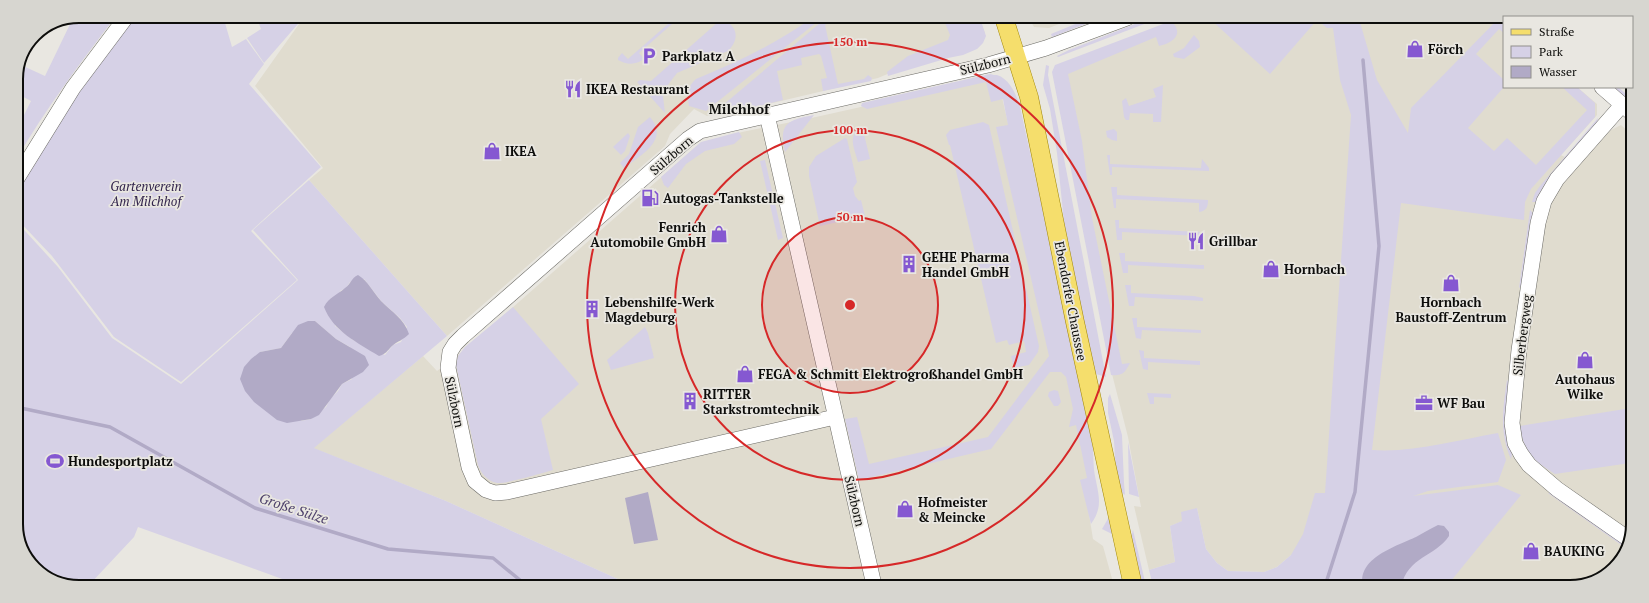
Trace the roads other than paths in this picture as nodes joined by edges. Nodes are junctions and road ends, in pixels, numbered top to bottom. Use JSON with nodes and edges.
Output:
{"nodes":[{"id":1,"x":123,"y":23,"type":"edge"},
{"id":2,"x":1006,"y":23,"type":"edge"},
{"id":3,"x":1114,"y":23,"type":"edge"},
{"id":4,"x":1017,"y":56,"type":"junction"},
{"id":5,"x":1603,"y":88,"type":"edge"},
{"id":6,"x":1626,"y":109,"type":"edge"},
{"id":7,"x":1626,"y":111,"type":"edge"},
{"id":8,"x":766,"y":115,"type":"junction"},
{"id":9,"x":23,"y":168,"type":"edge"},
{"id":10,"x":835,"y":417,"type":"junction"},
{"id":11,"x":1625,"y":536,"type":"edge"},
{"id":12,"x":873,"y":580,"type":"edge"},
{"id":13,"x":1132,"y":580,"type":"edge"}],
"edges":[{"from":1,"to":9,"type":"street"},
{"from":2,"to":4,"type":"main road","name":"Ebendorfer Chaussee"},
{"from":3,"to":4,"type":"street"},
{"from":4,"to":8,"type":"street","name":"Sülzborn"},
{"from":4,"to":13,"type":"main road","name":"Ebendorfer Chaussee"},
{"from":5,"to":6,"type":"street","name":"Silberbergweg"},
{"from":7,"to":11,"type":"street","name":"Silberbergweg"},
{"from":8,"to":10,"type":"street","name":"Sülzborn"},
{"from":8,"to":10,"type":"street","name":"Sülzborn"},
{"from":10,"to":12,"type":"street","name":"Sülzborn"}]}
